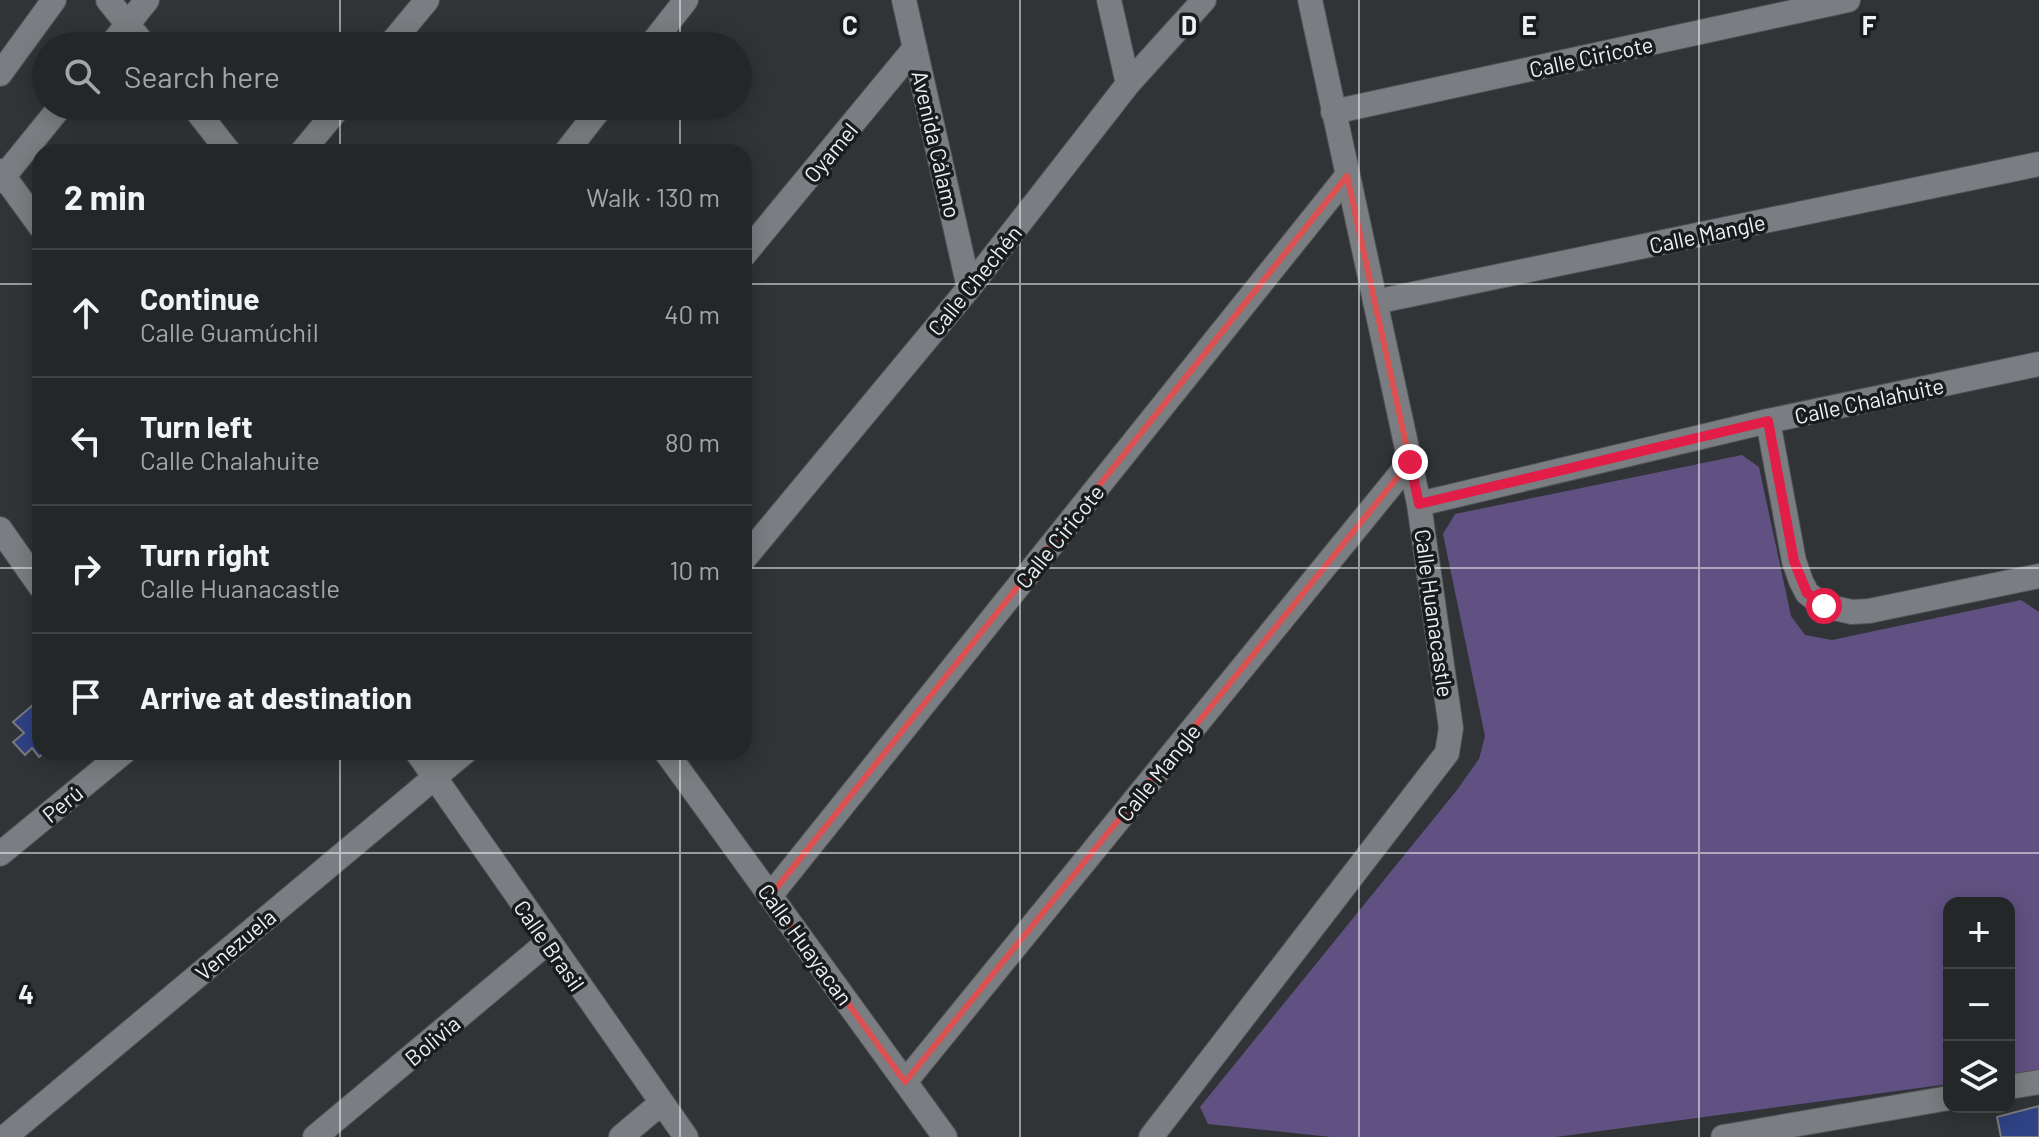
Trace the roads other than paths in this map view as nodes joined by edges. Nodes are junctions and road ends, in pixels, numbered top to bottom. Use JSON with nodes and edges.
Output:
{"nodes":[{"id":1,"x":54,"y":0,"type":"edge"},
{"id":2,"x":108,"y":0,"type":"edge"},
{"id":3,"x":147,"y":0,"type":"edge"},
{"id":4,"x":427,"y":0,"type":"edge"},
{"id":5,"x":686,"y":0,"type":"edge"},
{"id":6,"x":904,"y":0,"type":"edge"},
{"id":7,"x":1109,"y":0,"type":"edge"},
{"id":8,"x":1204,"y":0,"type":"edge"},
{"id":9,"x":1310,"y":0,"type":"edge"},
{"id":10,"x":1848,"y":0,"type":"edge"},
{"id":11,"x":128,"y":24,"type":"junction"},
{"id":12,"x":121,"y":32,"type":"edge"},
{"id":13,"x":134,"y":32,"type":"edge"},
{"id":14,"x":401,"y":32,"type":"edge"},
{"id":15,"x":661,"y":32,"type":"edge"},
{"id":16,"x":915,"y":48,"type":"junction"},
{"id":17,"x":0,"y":74,"type":"edge"},
{"id":18,"x":1128,"y":84,"type":"junction"},
{"id":19,"x":1333,"y":112,"type":"junction"},
{"id":20,"x":49,"y":120,"type":"edge"},
{"id":21,"x":204,"y":120,"type":"edge"},
{"id":22,"x":328,"y":120,"type":"edge"},
{"id":23,"x":591,"y":120,"type":"edge"},
{"id":24,"x":223,"y":144,"type":"edge"},
{"id":25,"x":309,"y":144,"type":"edge"},
{"id":26,"x":572,"y":144,"type":"edge"},
{"id":27,"x":2039,"y":164,"type":"edge"},
{"id":28,"x":1,"y":176,"type":"edge"},
{"id":29,"x":1347,"y":176,"type":"junction"},
{"id":30,"x":32,"y":216,"type":"edge"},
{"id":31,"x":752,"y":245,"type":"edge"},
{"id":32,"x":969,"y":288,"type":"junction"},
{"id":33,"x":1375,"y":302,"type":"junction"},
{"id":34,"x":2039,"y":364,"type":"edge"},
{"id":35,"x":1768,"y":421,"type":"junction"},
{"id":36,"x":1410,"y":462,"type":"junction"},
{"id":37,"x":1419,"y":504,"type":"junction"},
{"id":38,"x":0,"y":529,"type":"edge"},
{"id":39,"x":752,"y":549,"type":"edge"},
{"id":40,"x":32,"y":575,"type":"edge"},
{"id":41,"x":2039,"y":576,"type":"edge"},
{"id":42,"x":114,"y":760,"type":"edge"},
{"id":43,"x":423,"y":760,"type":"edge"},
{"id":44,"x":455,"y":760,"type":"edge"},
{"id":45,"x":672,"y":760,"type":"edge"},
{"id":46,"x":434,"y":776,"type":"junction"},
{"id":47,"x":0,"y":854,"type":"edge"},
{"id":48,"x":770,"y":896,"type":"junction"},
{"id":49,"x":548,"y":942,"type":"junction"},
{"id":50,"x":905,"y":1082,"type":"junction"},
{"id":51,"x":2039,"y":1082,"type":"edge"},
{"id":52,"x":2015,"y":1086,"type":"edge"},
{"id":53,"x":1943,"y":1099,"type":"edge"},
{"id":54,"x":660,"y":1104,"type":"junction"},
{"id":55,"x":1814,"y":1130,"type":"edge"},
{"id":56,"x":5,"y":1137,"type":"edge"},
{"id":57,"x":315,"y":1137,"type":"edge"},
{"id":58,"x":621,"y":1137,"type":"edge"},
{"id":59,"x":686,"y":1137,"type":"edge"},
{"id":60,"x":945,"y":1137,"type":"edge"},
{"id":61,"x":1151,"y":1137,"type":"edge"},
{"id":62,"x":1723,"y":1137,"type":"edge"}],
"edges":[{"from":1,"to":17,"type":"street"},
{"from":2,"to":11,"type":"street"},
{"from":3,"to":11,"type":"street"},
{"from":4,"to":14,"type":"street"},
{"from":5,"to":15,"type":"street"},
{"from":6,"to":16,"type":"street","name":"Avenida Cálamo"},
{"from":7,"to":18,"type":"street"},
{"from":8,"to":18,"type":"street","name":"Calle Chechén"},
{"from":9,"to":19,"type":"street","name":"Calle Huanacastle"},
{"from":10,"to":19,"type":"street","name":"Calle Ciricote"},
{"from":11,"to":12,"type":"street"},
{"from":11,"to":13,"type":"street"},
{"from":16,"to":31,"type":"street","name":"Oyamel"},
{"from":16,"to":32,"type":"street","name":"Avenida Cálamo"},
{"from":18,"to":32,"type":"street","name":"Calle Chechén"},
{"from":19,"to":29,"type":"street","name":"Calle Huanacastle"},
{"from":20,"to":28,"type":"street"},
{"from":21,"to":24,"type":"street"},
{"from":22,"to":25,"type":"street"},
{"from":23,"to":26,"type":"street"},
{"from":27,"to":33,"type":"street","name":"Calle Mangle"},
{"from":28,"to":30,"type":"street"},
{"from":29,"to":33,"type":"street","name":"Calle Huanacastle"},
{"from":29,"to":48,"type":"street","name":"Calle Ciricote"},
{"from":32,"to":39,"type":"street","name":"Calle Chechén"},
{"from":33,"to":36,"type":"street","name":"Calle Huanacastle"},
{"from":34,"to":35,"type":"street","name":"Calle Chalahuite"},
{"from":35,"to":37,"type":"street","name":"Calle Chalahuite"},
{"from":35,"to":41,"type":"street"},
{"from":36,"to":37,"type":"street","name":"Calle Huanacastle"},
{"from":36,"to":50,"type":"street","name":"Calle Mangle"},
{"from":37,"to":61,"type":"street","name":"Calle Huanacastle"},
{"from":38,"to":40,"type":"street"},
{"from":42,"to":47,"type":"street","name":"Perú"},
{"from":43,"to":46,"type":"street","name":"Calle Brasil"},
{"from":44,"to":46,"type":"street","name":"Venezuela"},
{"from":45,"to":48,"type":"street","name":"Calle Huayacan"},
{"from":46,"to":49,"type":"street","name":"Calle Brasil"},
{"from":46,"to":56,"type":"street","name":"Venezuela"},
{"from":48,"to":50,"type":"street","name":"Calle Huayacan"},
{"from":49,"to":54,"type":"street","name":"Calle Brasil"},
{"from":49,"to":57,"type":"street","name":"Bolivia"},
{"from":50,"to":60,"type":"street","name":"Calle Huayacan"},
{"from":51,"to":52,"type":"street"},
{"from":53,"to":55,"type":"street"},
{"from":54,"to":58,"type":"street"},
{"from":54,"to":59,"type":"street","name":"Calle Brasil"},
{"from":55,"to":62,"type":"street"}]}
